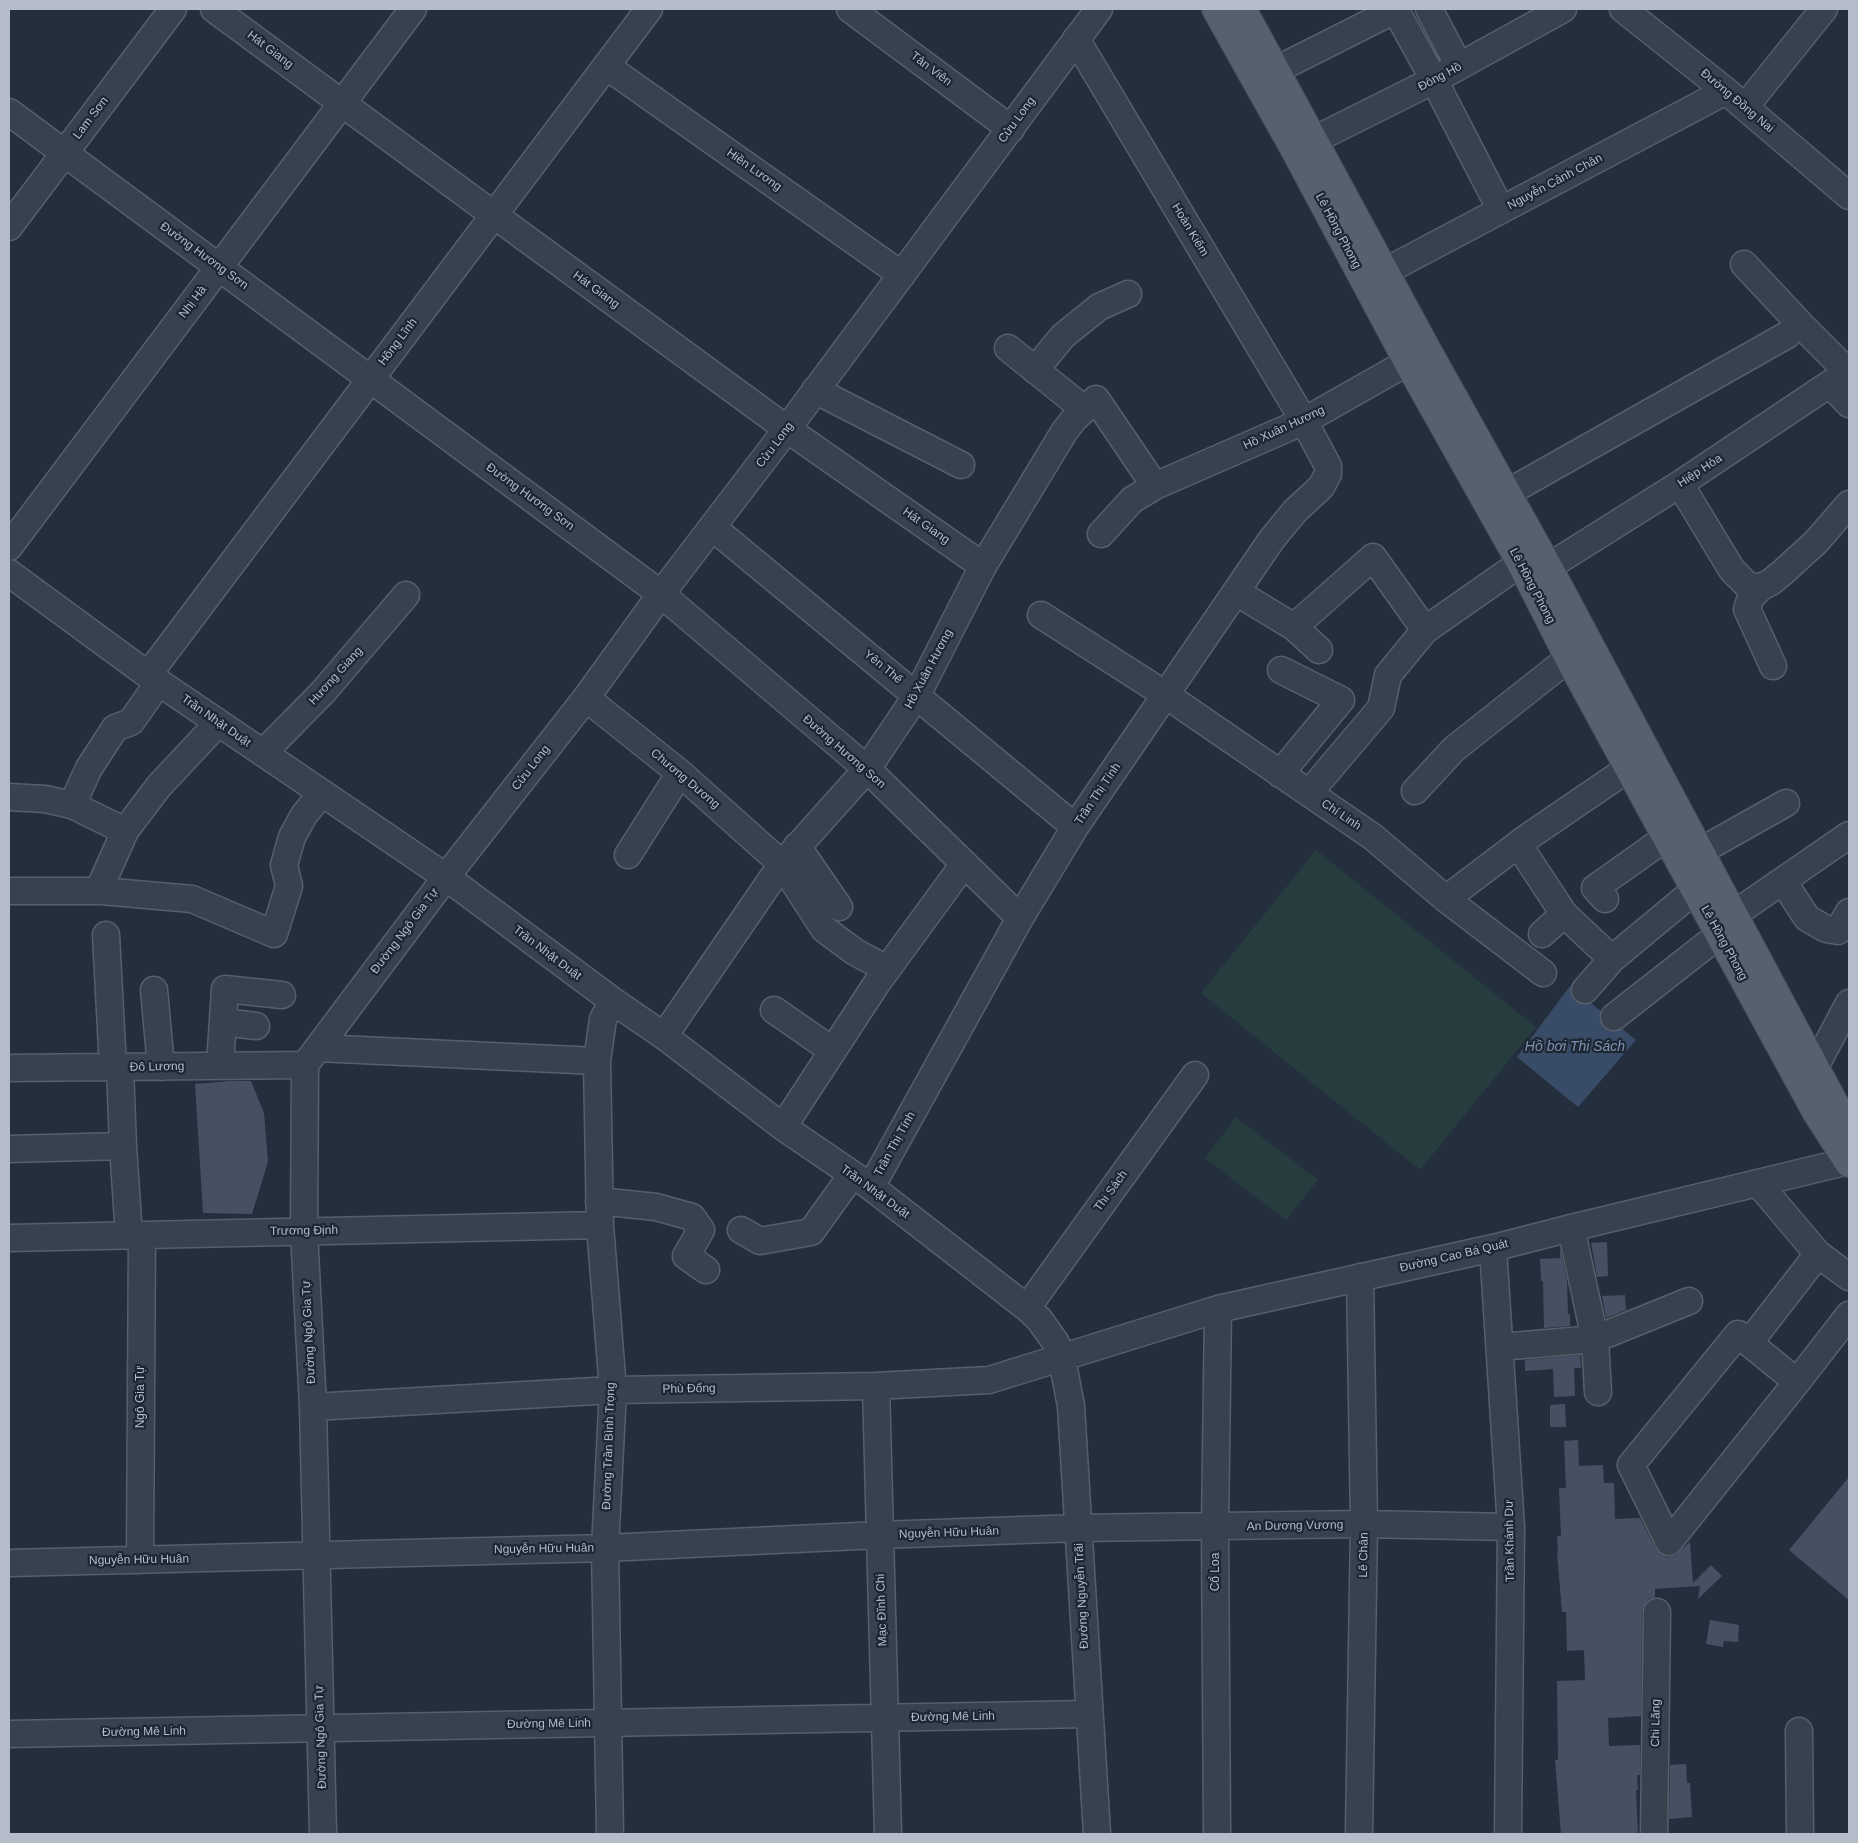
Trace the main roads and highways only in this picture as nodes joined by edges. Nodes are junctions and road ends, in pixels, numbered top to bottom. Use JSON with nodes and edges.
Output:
{"nodes":[{"id":1,"x":1216,"y":9,"type":"edge"},
{"id":2,"x":1242,"y":9,"type":"edge"},
{"id":3,"x":1382,"y":283,"type":"junction"},
{"id":4,"x":1418,"y":357,"type":"junction"},
{"id":5,"x":1727,"y":925,"type":"junction"},
{"id":6,"x":1849,"y":1124,"type":"edge"},
{"id":7,"x":1849,"y":1162,"type":"edge"}],
"edges":[{"from":1,"to":3,"type":"main road","name":"Lê Hồng Phong"},
{"from":2,"to":3,"type":"main road","name":"Lê Hồng Phong"},
{"from":3,"to":4,"type":"main road","name":"Lê Hồng Phong"},
{"from":4,"to":5,"type":"main road","name":"Lê Hồng Phong"},
{"from":4,"to":5,"type":"main road","name":"Lê Hồng Phong"},
{"from":5,"to":6,"type":"main road","name":"Lê Hồng Phong"},
{"from":5,"to":7,"type":"main road","name":"Lê Hồng Phong"}]}
